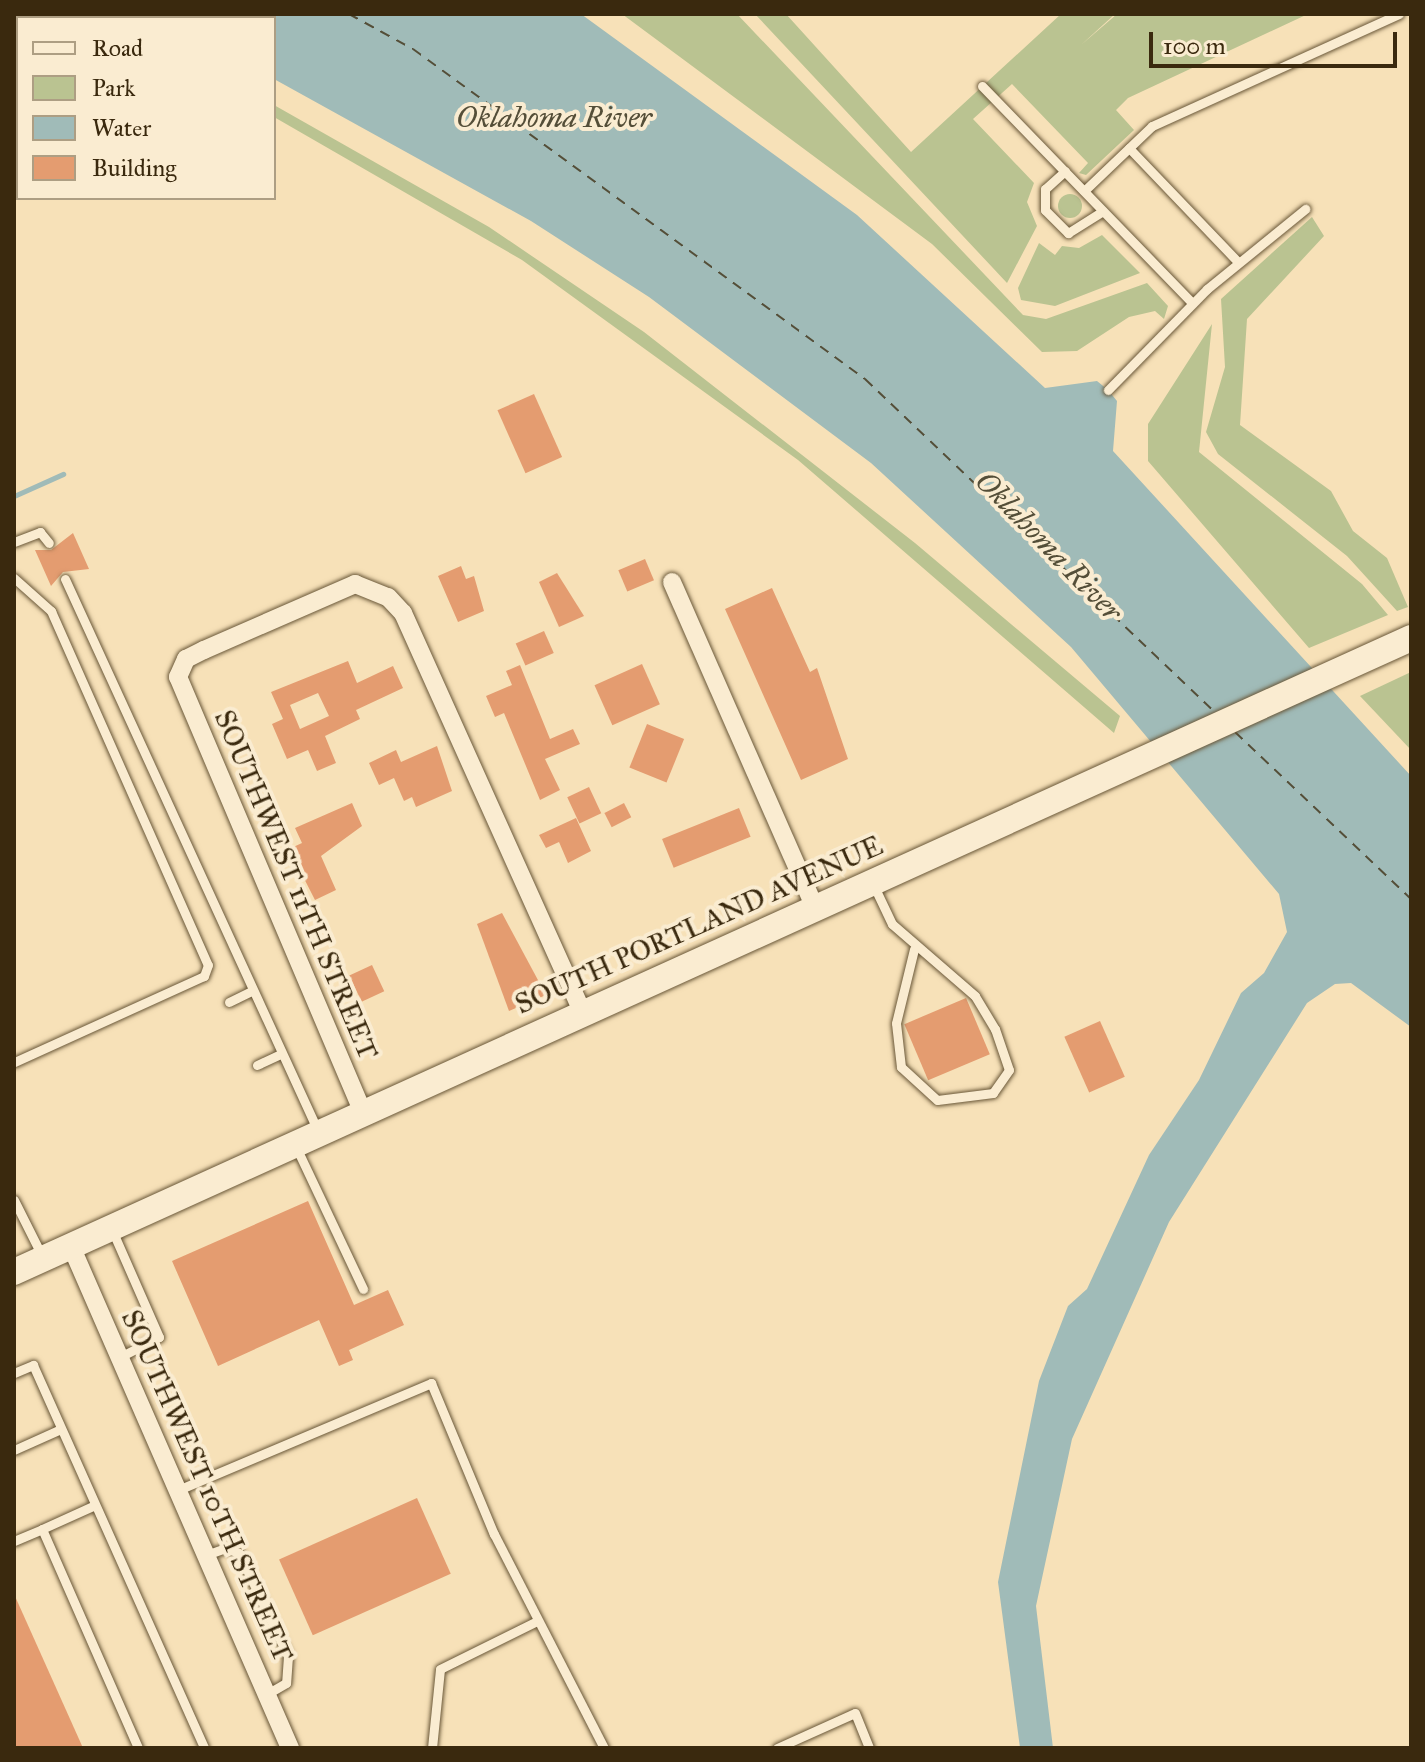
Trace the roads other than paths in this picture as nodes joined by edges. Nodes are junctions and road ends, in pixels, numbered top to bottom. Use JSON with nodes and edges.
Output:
{"nodes":[{"id":1,"x":1399,"y":14,"type":"edge"},
{"id":2,"x":982,"y":86,"type":"dead end"},
{"id":3,"x":1129,"y":148,"type":"junction"},
{"id":4,"x":1065,"y":171,"type":"junction"},
{"id":5,"x":1084,"y":191,"type":"junction"},
{"id":6,"x":1305,"y":209,"type":"dead end"},
{"id":7,"x":1103,"y":211,"type":"junction"},
{"id":8,"x":1238,"y":262,"type":"junction"},
{"id":9,"x":1192,"y":303,"type":"junction"},
{"id":10,"x":1108,"y":390,"type":"dead end"},
{"id":11,"x":14,"y":542,"type":"edge"},
{"id":12,"x":49,"y":543,"type":"dead end"},
{"id":13,"x":14,"y":578,"type":"edge"},
{"id":14,"x":65,"y":579,"type":"dead end"},
{"id":15,"x":672,"y":582,"type":"dead end"},
{"id":16,"x":1411,"y":638,"type":"edge"},
{"id":17,"x":872,"y":881,"type":"junction"},
{"id":18,"x":815,"y":907,"type":"junction"},
{"id":19,"x":914,"y":949,"type":"junction"},
{"id":20,"x":252,"y":991,"type":"junction"},
{"id":21,"x":229,"y":1002,"type":"dead end"},
{"id":22,"x":582,"y":1011,"type":"junction"},
{"id":23,"x":281,"y":1054,"type":"junction"},
{"id":24,"x":14,"y":1062,"type":"edge"},
{"id":25,"x":257,"y":1065,"type":"dead end"},
{"id":26,"x":364,"y":1115,"type":"junction"},
{"id":27,"x":320,"y":1134,"type":"junction"},
{"id":28,"x":295,"y":1145,"type":"junction"},
{"id":29,"x":14,"y":1200,"type":"edge"},
{"id":30,"x":111,"y":1228,"type":"junction"},
{"id":31,"x":71,"y":1246,"type":"junction"},
{"id":32,"x":43,"y":1259,"type":"junction"},
{"id":33,"x":14,"y":1272,"type":"edge"},
{"id":34,"x":363,"y":1289,"type":"dead end"},
{"id":35,"x":120,"y":1357,"type":"junction"},
{"id":36,"x":14,"y":1373,"type":"edge"},
{"id":37,"x":61,"y":1429,"type":"junction"},
{"id":38,"x":14,"y":1450,"type":"edge"},
{"id":39,"x":178,"y":1490,"type":"junction"},
{"id":40,"x":95,"y":1505,"type":"junction"},
{"id":41,"x":42,"y":1529,"type":"junction"},
{"id":42,"x":14,"y":1541,"type":"edge"},
{"id":43,"x":206,"y":1555,"type":"junction"},
{"id":44,"x":535,"y":1622,"type":"junction"},
{"id":45,"x":267,"y":1694,"type":"junction"},
{"id":46,"x":138,"y":1748,"type":"edge"},
{"id":47,"x":204,"y":1748,"type":"edge"},
{"id":48,"x":290,"y":1748,"type":"edge"},
{"id":49,"x":432,"y":1748,"type":"edge"},
{"id":50,"x":604,"y":1748,"type":"edge"},
{"id":51,"x":777,"y":1748,"type":"edge"},
{"id":52,"x":869,"y":1748,"type":"edge"}],
"edges":[{"from":1,"to":3,"type":"lane"},
{"from":2,"to":4,"type":"lane"},
{"from":3,"to":5,"type":"lane"},
{"from":3,"to":8,"type":"lane"},
{"from":4,"to":5,"type":"lane"},
{"from":4,"to":7,"type":"lane"},
{"from":5,"to":7,"type":"lane"},
{"from":6,"to":8,"type":"lane"},
{"from":7,"to":9,"type":"lane"},
{"from":8,"to":9,"type":"lane"},
{"from":9,"to":10,"type":"lane"},
{"from":11,"to":12,"type":"lane"},
{"from":13,"to":24,"type":"lane"},
{"from":14,"to":20,"type":"lane"},
{"from":15,"to":18,"type":"street"},
{"from":16,"to":17,"type":"main road","name":"SOUTH PORTLAND AVENUE"},
{"from":17,"to":18,"type":"main road","name":"SOUTH PORTLAND AVENUE"},
{"from":17,"to":19,"type":"lane"},
{"from":18,"to":22,"type":"main road","name":"SOUTH PORTLAND AVENUE"},
{"from":19,"to":19,"type":"lane"},
{"from":20,"to":21,"type":"lane"},
{"from":20,"to":23,"type":"lane"},
{"from":22,"to":26,"type":"main road","name":"SOUTH PORTLAND AVENUE"},
{"from":22,"to":26,"type":"street","name":"SOUTHWEST 11TH STREET"},
{"from":23,"to":25,"type":"lane"},
{"from":23,"to":27,"type":"lane"},
{"from":26,"to":27,"type":"main road","name":"SOUTH PORTLAND AVENUE"},
{"from":27,"to":28,"type":"main road","name":"SOUTH PORTLAND AVENUE"},
{"from":28,"to":30,"type":"main road","name":"SOUTH PORTLAND AVENUE"},
{"from":28,"to":34,"type":"lane"},
{"from":29,"to":32,"type":"lane"},
{"from":30,"to":31,"type":"main road","name":"SOUTH PORTLAND AVENUE"},
{"from":30,"to":35,"type":"lane"},
{"from":31,"to":32,"type":"main road","name":"SOUTH PORTLAND AVENUE"},
{"from":31,"to":35,"type":"street","name":"SOUTHWEST 10TH STREET"},
{"from":32,"to":33,"type":"main road","name":"SOUTH PORTLAND AVENUE"},
{"from":35,"to":39,"type":"street","name":"SOUTHWEST 10TH STREET"},
{"from":36,"to":37,"type":"lane"},
{"from":37,"to":38,"type":"lane"},
{"from":37,"to":40,"type":"lane"},
{"from":39,"to":43,"type":"street","name":"SOUTHWEST 10TH STREET"},
{"from":39,"to":44,"type":"lane"},
{"from":40,"to":41,"type":"lane"},
{"from":40,"to":47,"type":"lane"},
{"from":41,"to":42,"type":"lane"},
{"from":41,"to":46,"type":"lane"},
{"from":43,"to":45,"type":"street","name":"SOUTHWEST 10TH STREET"},
{"from":43,"to":45,"type":"lane"},
{"from":44,"to":49,"type":"lane"},
{"from":44,"to":50,"type":"lane"},
{"from":45,"to":48,"type":"street","name":"SOUTHWEST 10TH STREET"},
{"from":51,"to":52,"type":"lane"}]}
